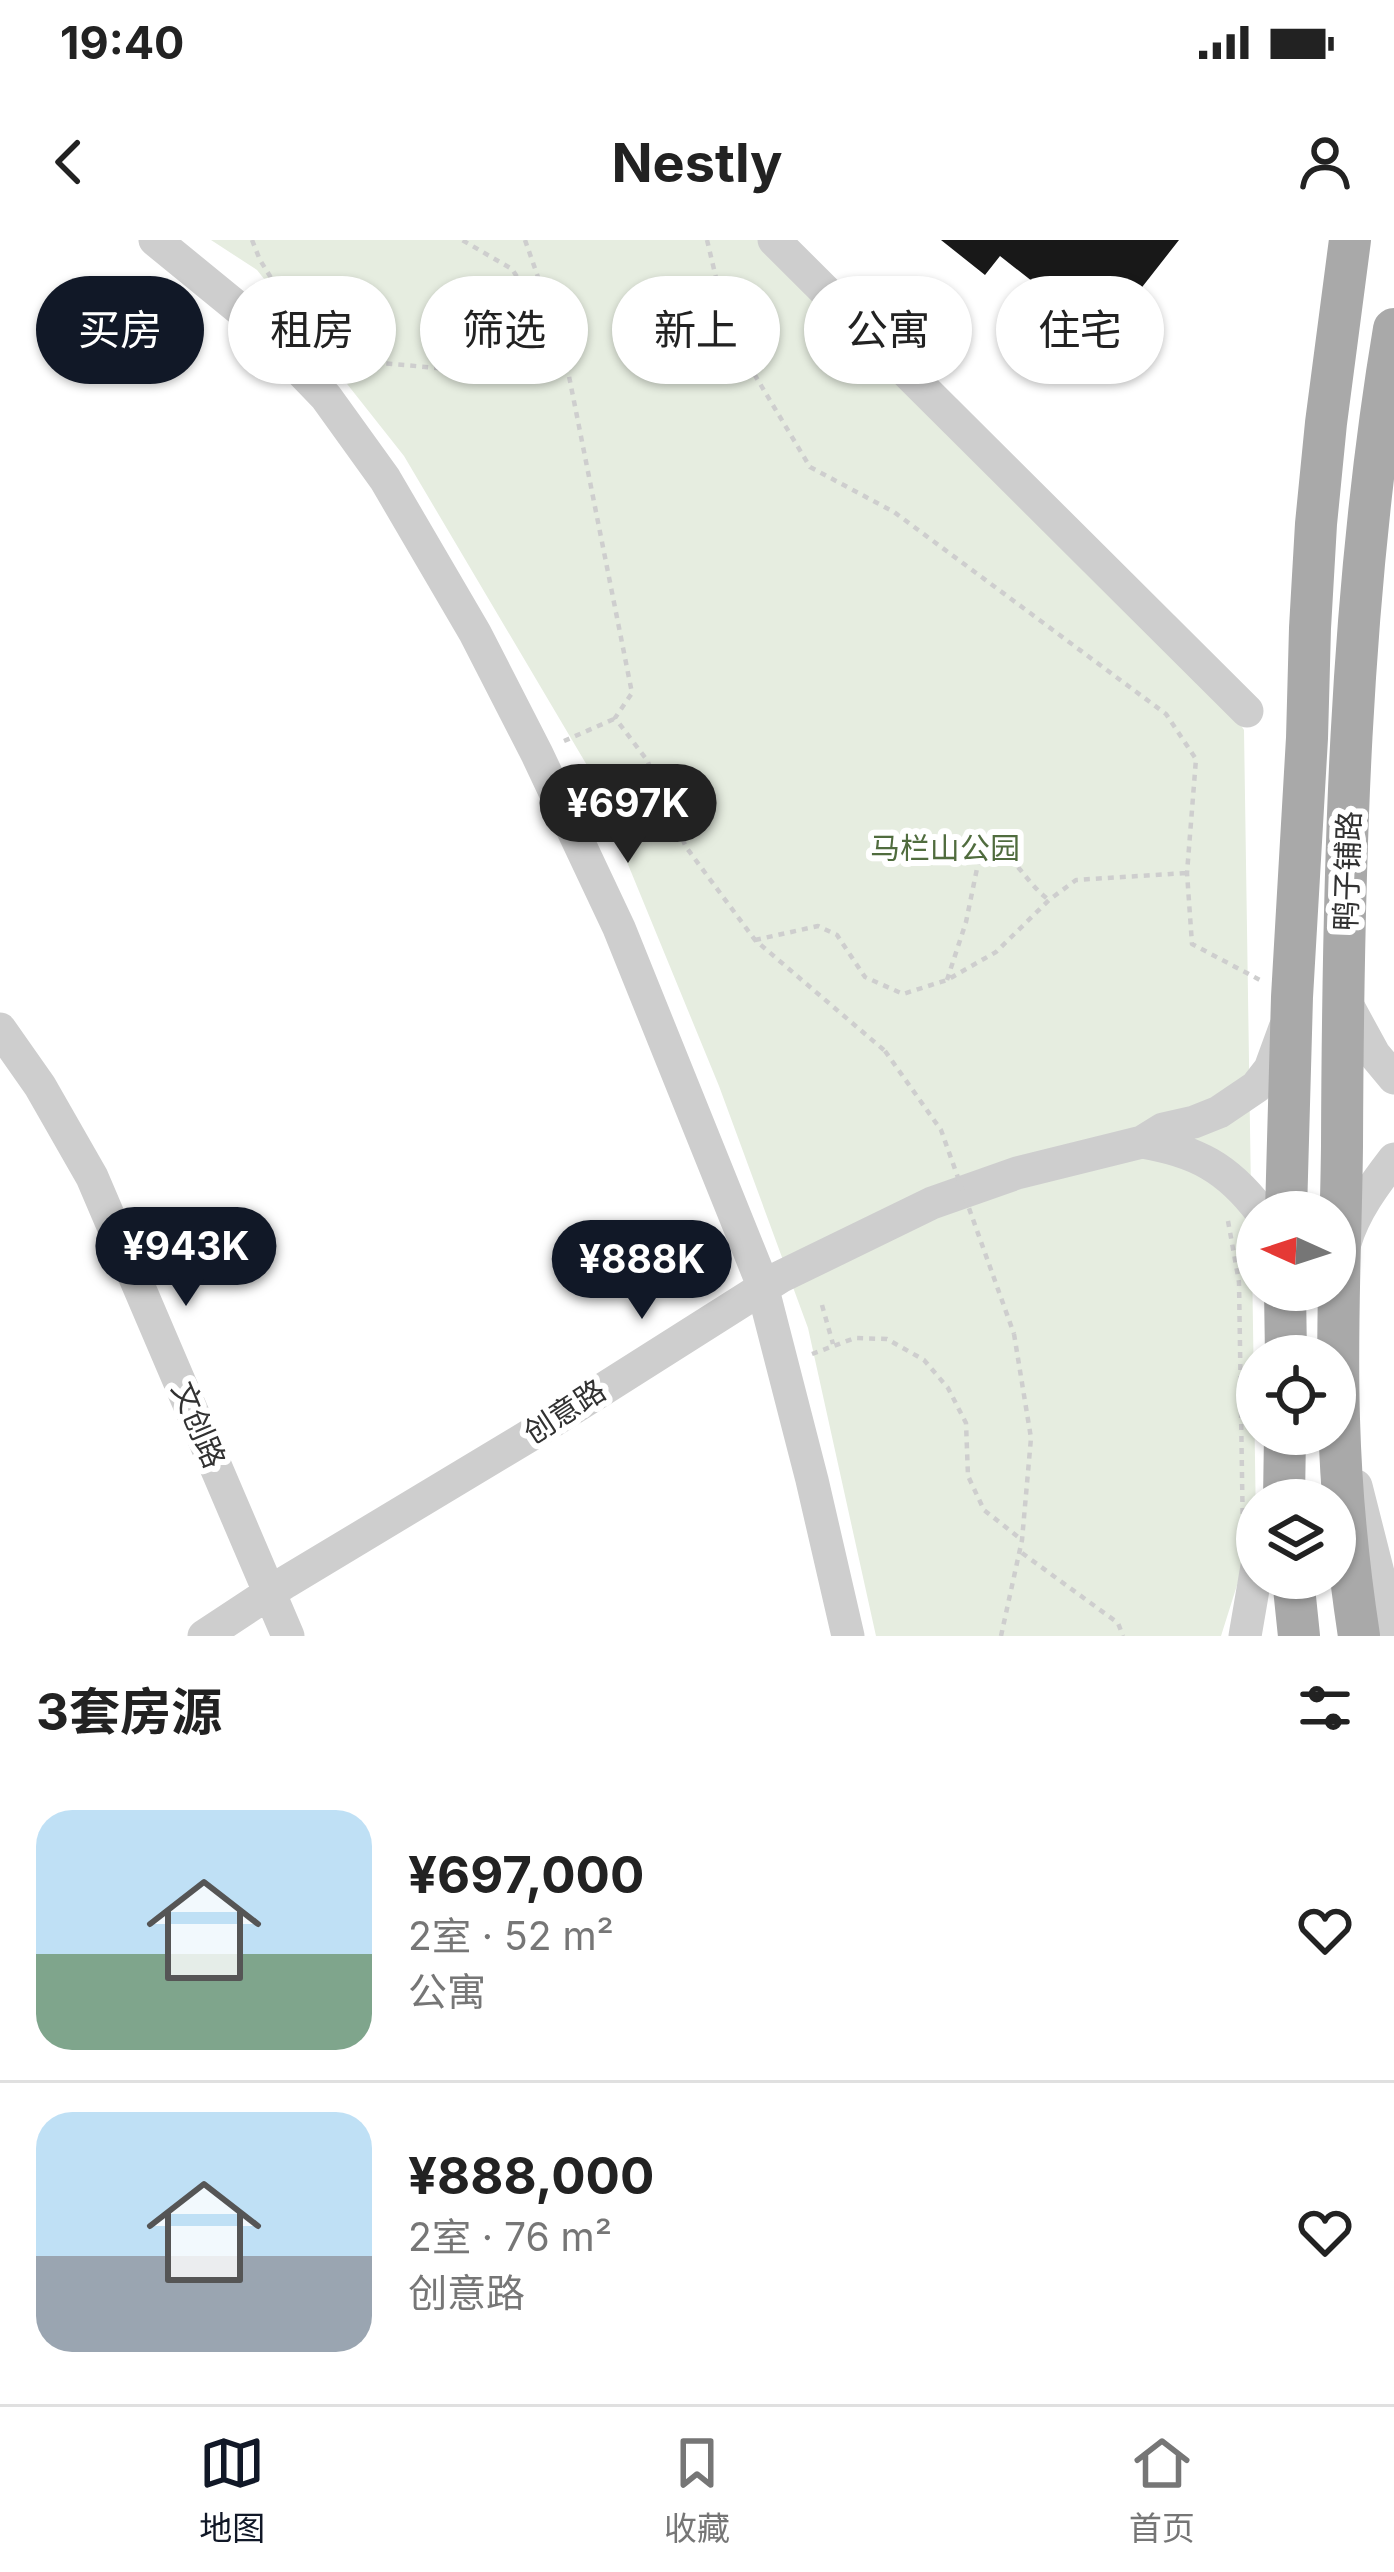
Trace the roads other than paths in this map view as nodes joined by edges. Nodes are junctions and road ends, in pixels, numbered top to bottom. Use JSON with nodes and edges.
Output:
{"nodes":[{"id":1,"x":155,"y":240,"type":"edge"},
{"id":2,"x":773,"y":240,"type":"edge"},
{"id":3,"x":1350,"y":240,"type":"edge"},
{"id":4,"x":1394,"y":329,"type":"edge"},
{"id":5,"x":1247,"y":711,"type":"dead end"},
{"id":6,"x":1292,"y":997,"type":"junction"},
{"id":7,"x":1342,"y":997,"type":"junction"},
{"id":8,"x":0,"y":1029,"type":"edge"},
{"id":9,"x":1394,"y":1078,"type":"edge"},
{"id":10,"x":1142,"y":1142,"type":"junction"},
{"id":11,"x":1394,"y":1159,"type":"edge"},
{"id":12,"x":1245,"y":1191,"type":"edge"},
{"id":13,"x":1287,"y":1191,"type":"edge"},
{"id":14,"x":1341,"y":1191,"type":"edge"},
{"id":15,"x":1356,"y":1217,"type":"edge"},
{"id":16,"x":762,"y":1287,"type":"junction"},
{"id":17,"x":1349,"y":1455,"type":"edge"},
{"id":18,"x":270,"y":1593,"type":"junction"},
{"id":19,"x":1246,"y":1599,"type":"edge"},
{"id":20,"x":1284,"y":1599,"type":"edge"},
{"id":21,"x":1295,"y":1599,"type":"edge"},
{"id":22,"x":1342,"y":1599,"type":"edge"},
{"id":23,"x":1354,"y":1599,"type":"edge"},
{"id":24,"x":204,"y":1636,"type":"edge"},
{"id":25,"x":288,"y":1636,"type":"edge"},
{"id":26,"x":848,"y":1636,"type":"edge"},
{"id":27,"x":1245,"y":1636,"type":"edge"},
{"id":28,"x":1284,"y":1636,"type":"edge"},
{"id":29,"x":1299,"y":1636,"type":"edge"},
{"id":30,"x":1342,"y":1636,"type":"edge"},
{"id":31,"x":1359,"y":1636,"type":"edge"},
{"id":32,"x":1394,"y":1636,"type":"edge"}],
"edges":[{"from":1,"to":16,"type":"street"},
{"from":2,"to":5,"type":"street"},
{"from":3,"to":6,"type":"main road","name":"鸭子铺路"},
{"from":4,"to":7,"type":"main road","name":"鸭子铺路"},
{"from":6,"to":10,"type":"street","name":"创意路"},
{"from":6,"to":13,"type":"main road","name":"鸭子铺路"},
{"from":7,"to":9,"type":"street"},
{"from":7,"to":14,"type":"main road","name":"鸭子铺路"},
{"from":8,"to":18,"type":"street","name":"文创路"},
{"from":10,"to":12,"type":"street","name":"创意路"},
{"from":10,"to":16,"type":"street","name":"创意路"},
{"from":11,"to":15,"type":"street"},
{"from":16,"to":18,"type":"street","name":"创意路"},
{"from":16,"to":26,"type":"street"},
{"from":17,"to":32,"type":"street","name":"鸭子铺路"},
{"from":18,"to":24,"type":"street","name":"创意路"},
{"from":18,"to":25,"type":"street","name":"文创路"},
{"from":19,"to":27,"type":"street"},
{"from":20,"to":28,"type":"main road"},
{"from":21,"to":29,"type":"main road"},
{"from":22,"to":30,"type":"main road"},
{"from":23,"to":31,"type":"main road","name":"鸭子铺路"}]}
